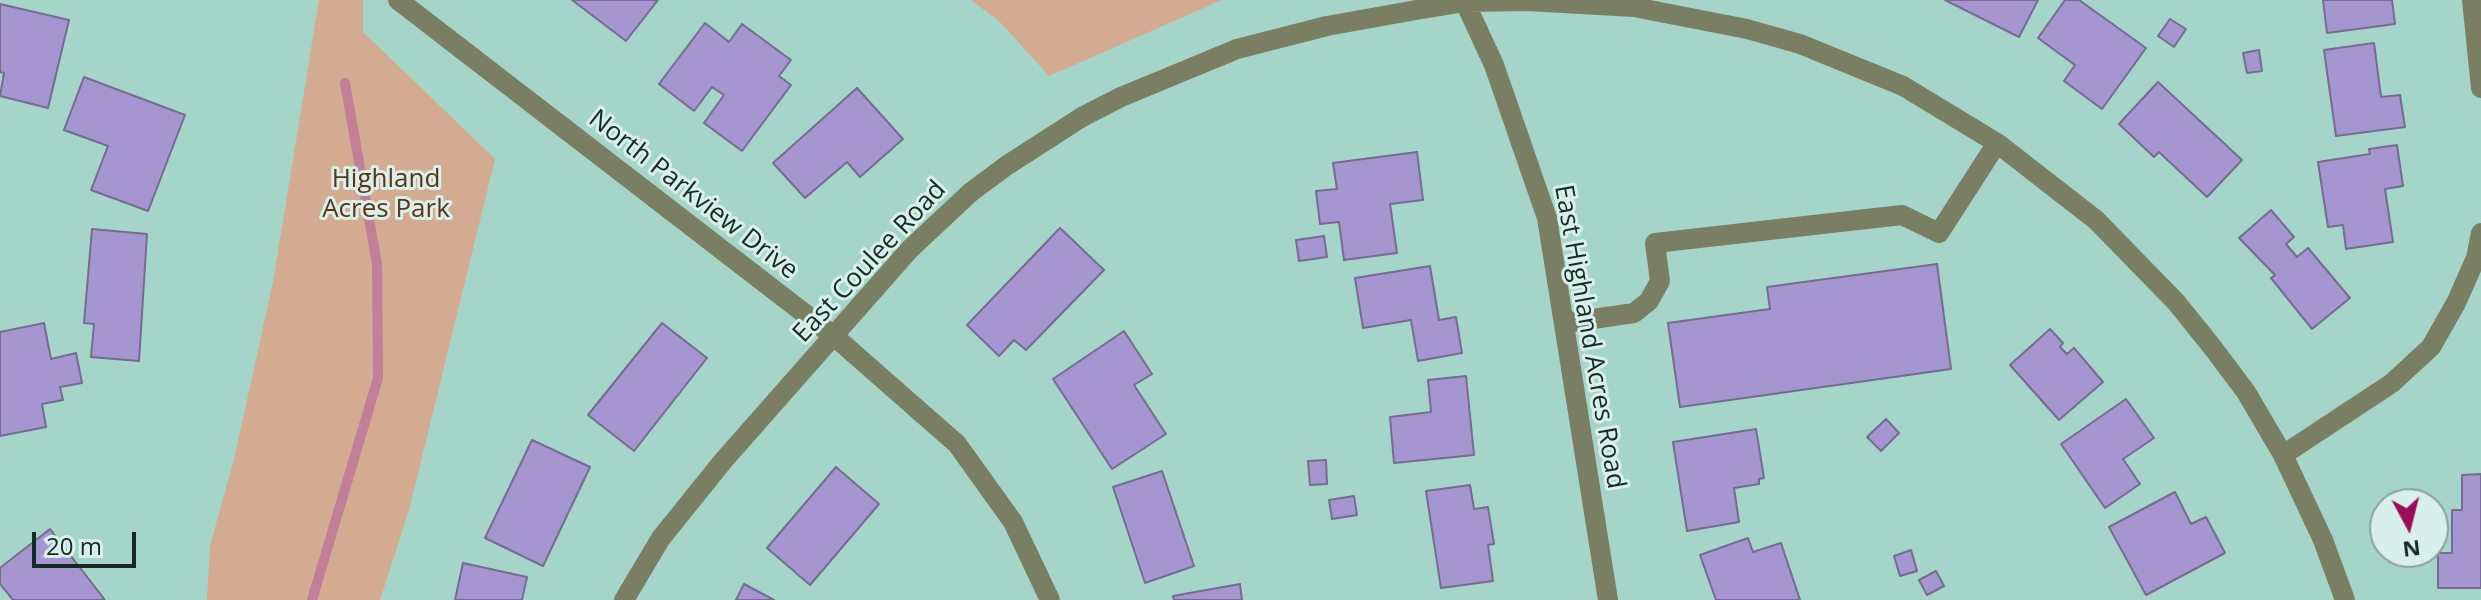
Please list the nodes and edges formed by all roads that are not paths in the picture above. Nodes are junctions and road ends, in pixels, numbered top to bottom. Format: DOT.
graph roads {
  1 [pos="398,0"];
  2 [pos="2472,0"];
  3 [pos="1464,1"];
  4 [pos="2481,88"];
  5 [pos="1997,143"];
  6 [pos="2481,233"];
  7 [pos="1565,323"];
  8 [pos="835,337"];
  9 [pos="2283,455"];
  10 [pos="624,600"];
  11 [pos="1050,600"];
  12 [pos="1608,600"];
  13 [pos="2345,600"];
  1 -- 8 [label="street, North Parkview Drive"];
  2 -- 4 [label="street"];
  3 -- 5 [label="street, East Coulee Road"];
  3 -- 7 [label="street, East Highland Acres Road"];
  3 -- 8 [label="street, East Coulee Road"];
  5 -- 7 [label="street"];
  5 -- 9 [label="street, East Coulee Road"];
  6 -- 9 [label="street"];
  7 -- 12 [label="street, East Highland Acres Road"];
  8 -- 10 [label="street, East Coulee Road"];
  8 -- 11 [label="street, North Parkview Drive"];
  9 -- 13 [label="street, East Coulee Road"];
}
